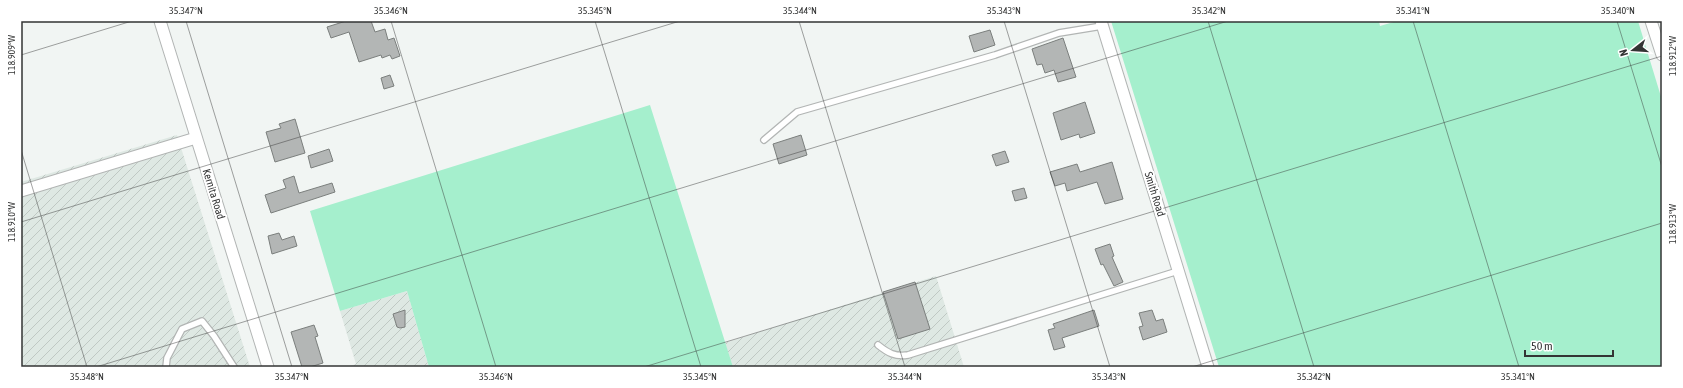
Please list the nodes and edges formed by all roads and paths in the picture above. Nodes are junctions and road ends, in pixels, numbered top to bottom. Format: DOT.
graph roads {
  1 [pos="160,21"];
  2 [pos="1651,21"];
  3 [pos="1102,24"];
  4 [pos="1662,52"];
  5 [pos="196,138"];
  6 [pos="764,140"];
  7 [pos="21,191"];
  8 [pos="1178,270"];
  9 [pos="878,345"];
  10 [pos="166,367"];
  11 [pos="234,367"];
  12 [pos="268,367"];
  13 [pos="1208,367"];
  1 -- 5 [label="street, Kernita Road"];
  2 -- 4 [label="street"];
  3 -- 6 [label="lane"];
  3 -- 8 [label="street, Smith Road"];
  5 -- 7 [label="street"];
  5 -- 12 [label="street, Kernita Road"];
  8 -- 9 [label="lane"];
  8 -- 13 [label="street, Smith Road"];
  10 -- 11 [label="lane"];
}
